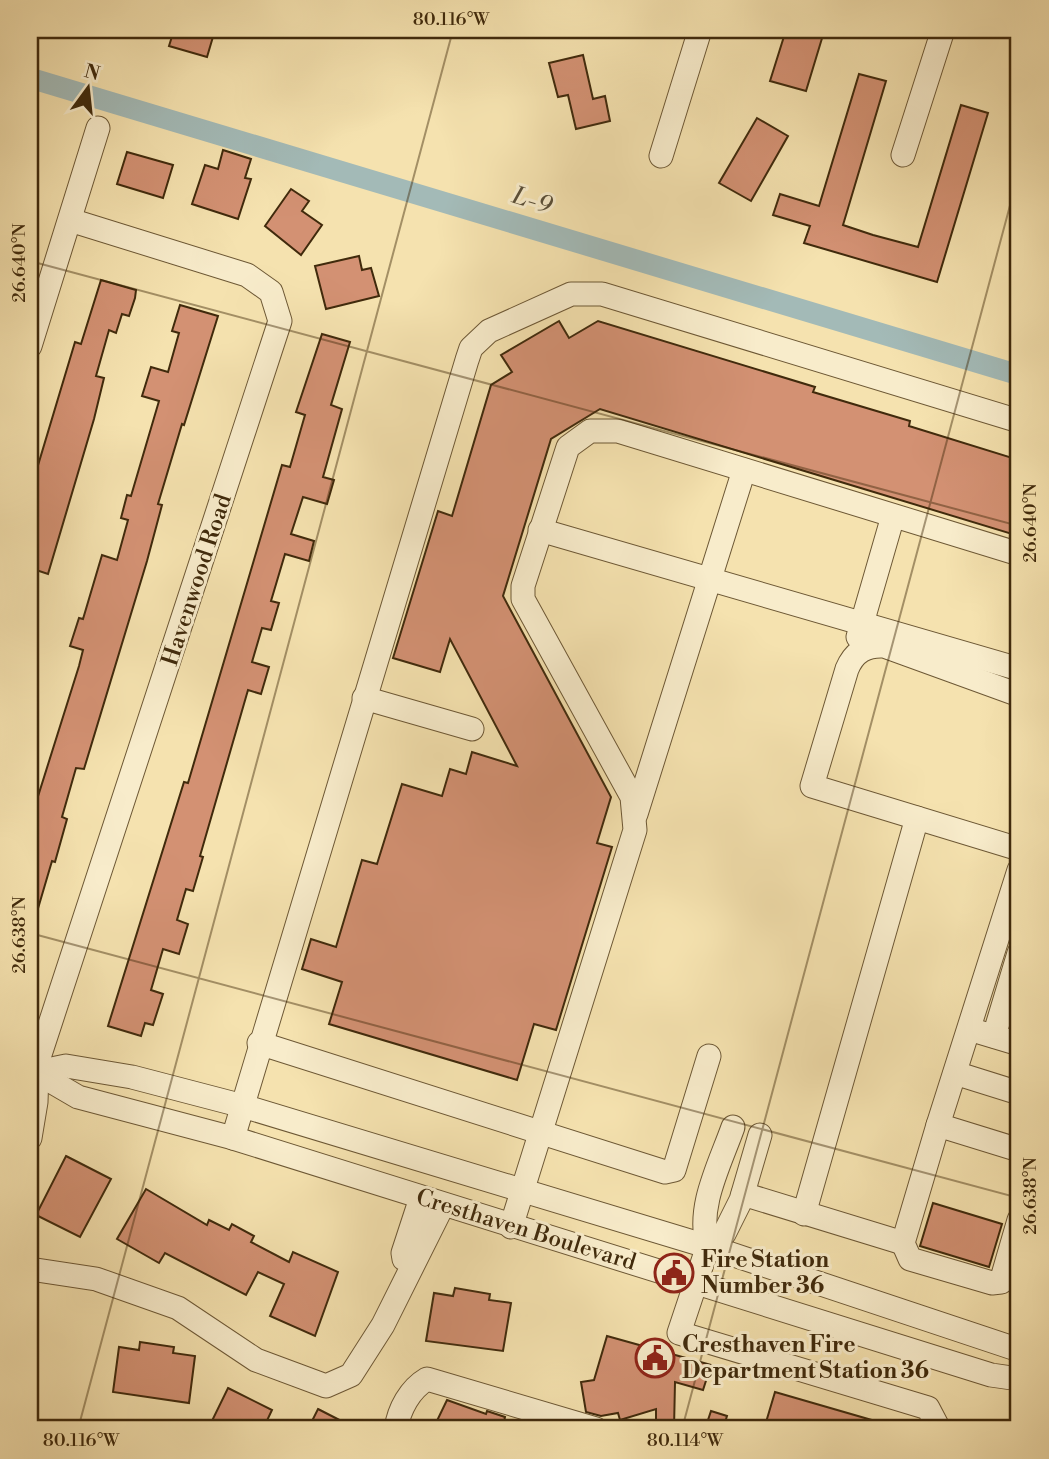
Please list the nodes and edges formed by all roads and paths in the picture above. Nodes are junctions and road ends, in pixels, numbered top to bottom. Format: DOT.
graph roads {
  1 [pos="700,30"];
  2 [pos="943,30"];
  3 [pos="98,128"];
  4 [pos="903,155"];
  5 [pos="661,156"];
  6 [pos="70,220"];
  7 [pos="30,346"];
  8 [pos="1019,421"];
  9 [pos="744,470"];
  10 [pos="893,516"];
  11 [pos="540,530"];
  12 [pos="1019,554"];
  13 [pos="710,579"];
  14 [pos="862,623"];
  15 [pos="851,660"];
  16 [pos="1019,669"];
  17 [pos="1019,695"];
  18 [pos="364,698"];
  19 [pos="472,729"];
  20 [pos="636,814"];
  21 [pos="917,818"];
  22 [pos="1019,849"];
  23 [pos="1018,879"];
  24 [pos="1019,953"];
  25 [pos="1019,975"];
  26 [pos="996,1027"];
  27 [pos="969,1028"];
  28 [pos="259,1043"];
  29 [pos="1019,1044"];
  30 [pos="709,1056"];
  31 [pos="955,1073"];
  32 [pos="32,1075"];
  33 [pos="1019,1093"];
  34 [pos="243,1106"];
  35 [pos="938,1125"];
  36 [pos="733,1127"];
  37 [pos="541,1135"];
  38 [pos="760,1135"];
  39 [pos="30,1138"];
  40 [pos="233,1138"];
  41 [pos="1019,1150"];
  42 [pos="521,1192"];
  43 [pos="743,1195"];
  44 [pos="432,1201"];
  45 [pos="804,1214"];
  46 [pos="1019,1220"];
  47 [pos="511,1227"];
  48 [pos="903,1244"];
  49 [pos="708,1246"];
  50 [pos="30,1269"];
  51 [pos="696,1283"];
  52 [pos="1019,1350"];
  53 [pos="1019,1379"];
  54 [pos="396,1429"];
  55 [pos="596,1429"];
  56 [pos="939,1429"];
  1 -- 5 [label="street"];
  2 -- 4 [label="street"];
  3 -- 6 [label="street"];
  6 -- 7 [label="street"];
  6 -- 32 [label="street, Havenwood Road"];
  8 -- 18 [label="street"];
  9 -- 10 [label="street"];
  9 -- 11 [label="street"];
  9 -- 13 [label="street"];
  10 -- 12 [label="street"];
  10 -- 14 [label="street"];
  11 -- 13 [label="street"];
  11 -- 20 [label="street"];
  13 -- 14 [label="street"];
  13 -- 20 [label="street"];
  14 -- 15 [label="street"];
  14 -- 16 [label="street"];
  15 -- 17 [label="street"];
  15 -- 21 [label="street"];
  18 -- 19 [label="street"];
  18 -- 28 [label="street"];
  20 -- 37 [label="street"];
  21 -- 22 [label="street"];
  21 -- 45 [label="street"];
  23 -- 27 [label="street"];
  24 -- 26 [label="street"];
  25 -- 26 [label="street"];
  26 -- 27 [label="street"];
  26 -- 29 [label="street"];
  27 -- 31 [label="street"];
  28 -- 34 [label="street"];
  28 -- 37 [label="street"];
  30 -- 37 [label="street"];
  31 -- 33 [label="street"];
  31 -- 35 [label="street"];
  32 -- 34 [label="street, Cresthaven Boulevard"];
  32 -- 39 [label="street, Havenwood Road"];
  32 -- 40 [label="street, Cresthaven Boulevard"];
  34 -- 40 [label="street"];
  34 -- 42 [label="street, Cresthaven Boulevard"];
  35 -- 41 [label="street"];
  35 -- 48 [label="street"];
  36 -- 49 [label="street"];
  37 -- 42 [label="street"];
  38 -- 43 [label="street"];
  40 -- 44 [label="street, Cresthaven Boulevard"];
  42 -- 47 [label="street"];
  42 -- 49 [label="street, Cresthaven Boulevard"];
  43 -- 45 [label="street"];
  43 -- 49 [label="street"];
  44 -- 47 [label="street, Cresthaven Boulevard"];
  44 -- 50 [label="street"];
  45 -- 48 [label="street"];
  46 -- 48 [label="street"];
  47 -- 51 [label="street, Cresthaven Boulevard"];
  49 -- 51 [label="street"];
  49 -- 52 [label="street, Cresthaven Boulevard"];
  51 -- 53 [label="street, Cresthaven Boulevard"];
  51 -- 56 [label="street"];
  54 -- 55 [label="street"];
}
